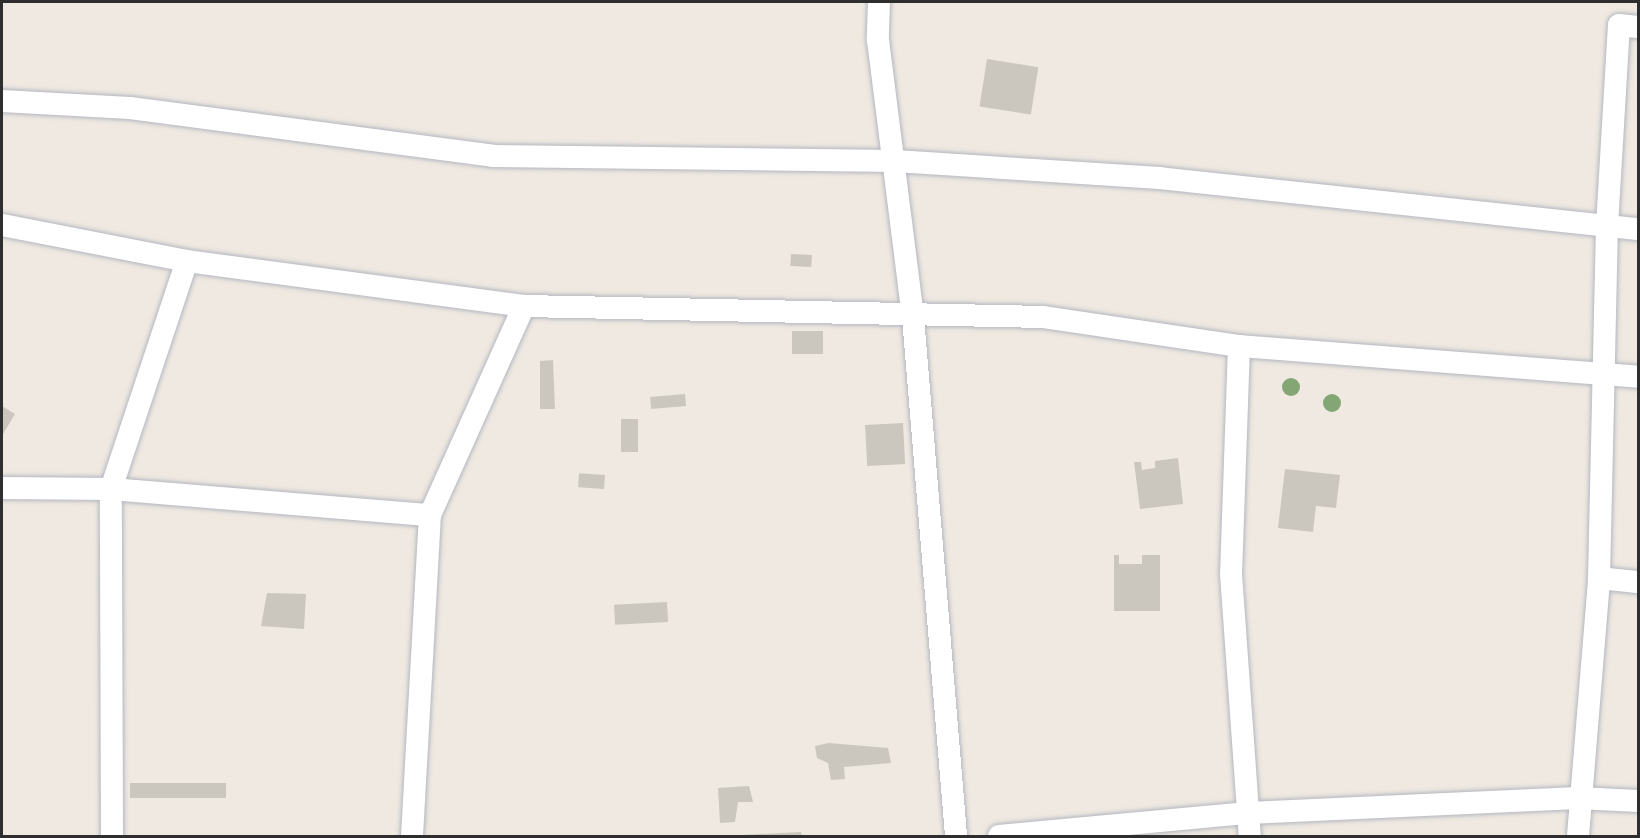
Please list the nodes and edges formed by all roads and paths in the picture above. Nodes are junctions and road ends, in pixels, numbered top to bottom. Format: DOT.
graph roads {
  1 [pos="879,2"];
  2 [pos="1638,27"];
  3 [pos="2,101"];
  4 [pos="895,161"];
  5 [pos="2,225"];
  6 [pos="1607,226"];
  7 [pos="1638,229"];
  8 [pos="187,261"];
  9 [pos="524,306"];
  10 [pos="913,317"];
  11 [pos="1239,346"];
  12 [pos="1603,374"];
  13 [pos="1638,377"];
  14 [pos="2,488"];
  15 [pos="111,489"];
  16 [pos="430,515"];
  17 [pos="1599,578"];
  18 [pos="1638,582"];
  19 [pos="1578,798"];
  20 [pos="1638,801"];
  21 [pos="1248,813"];
  22 [pos="112,837"];
  23 [pos="412,837"];
  24 [pos="956,837"];
  25 [pos="999,837"];
  26 [pos="1250,837"];
  27 [pos="1578,837"];
  1 -- 4 [label="street"];
  2 -- 6 [label="street"];
  3 -- 4 [label="street"];
  4 -- 6 [label="street"];
  4 -- 10 [label="street"];
  5 -- 8 [label="street"];
  6 -- 7 [label="street"];
  6 -- 12 [label="street"];
  8 -- 9 [label="street"];
  8 -- 15 [label="street"];
  9 -- 10 [label="street"];
  9 -- 16 [label="street"];
  10 -- 11 [label="street"];
  10 -- 24 [label="street"];
  11 -- 12 [label="street"];
  11 -- 21 [label="street"];
  12 -- 13 [label="street"];
  12 -- 17 [label="street"];
  14 -- 15 [label="street"];
  15 -- 16 [label="street"];
  15 -- 22 [label="street"];
  16 -- 23 [label="street"];
  17 -- 18 [label="street"];
  17 -- 19 [label="street"];
  19 -- 20 [label="street"];
  19 -- 21 [label="street"];
  19 -- 27 [label="street"];
  21 -- 25 [label="street"];
  21 -- 26 [label="street"];
}
